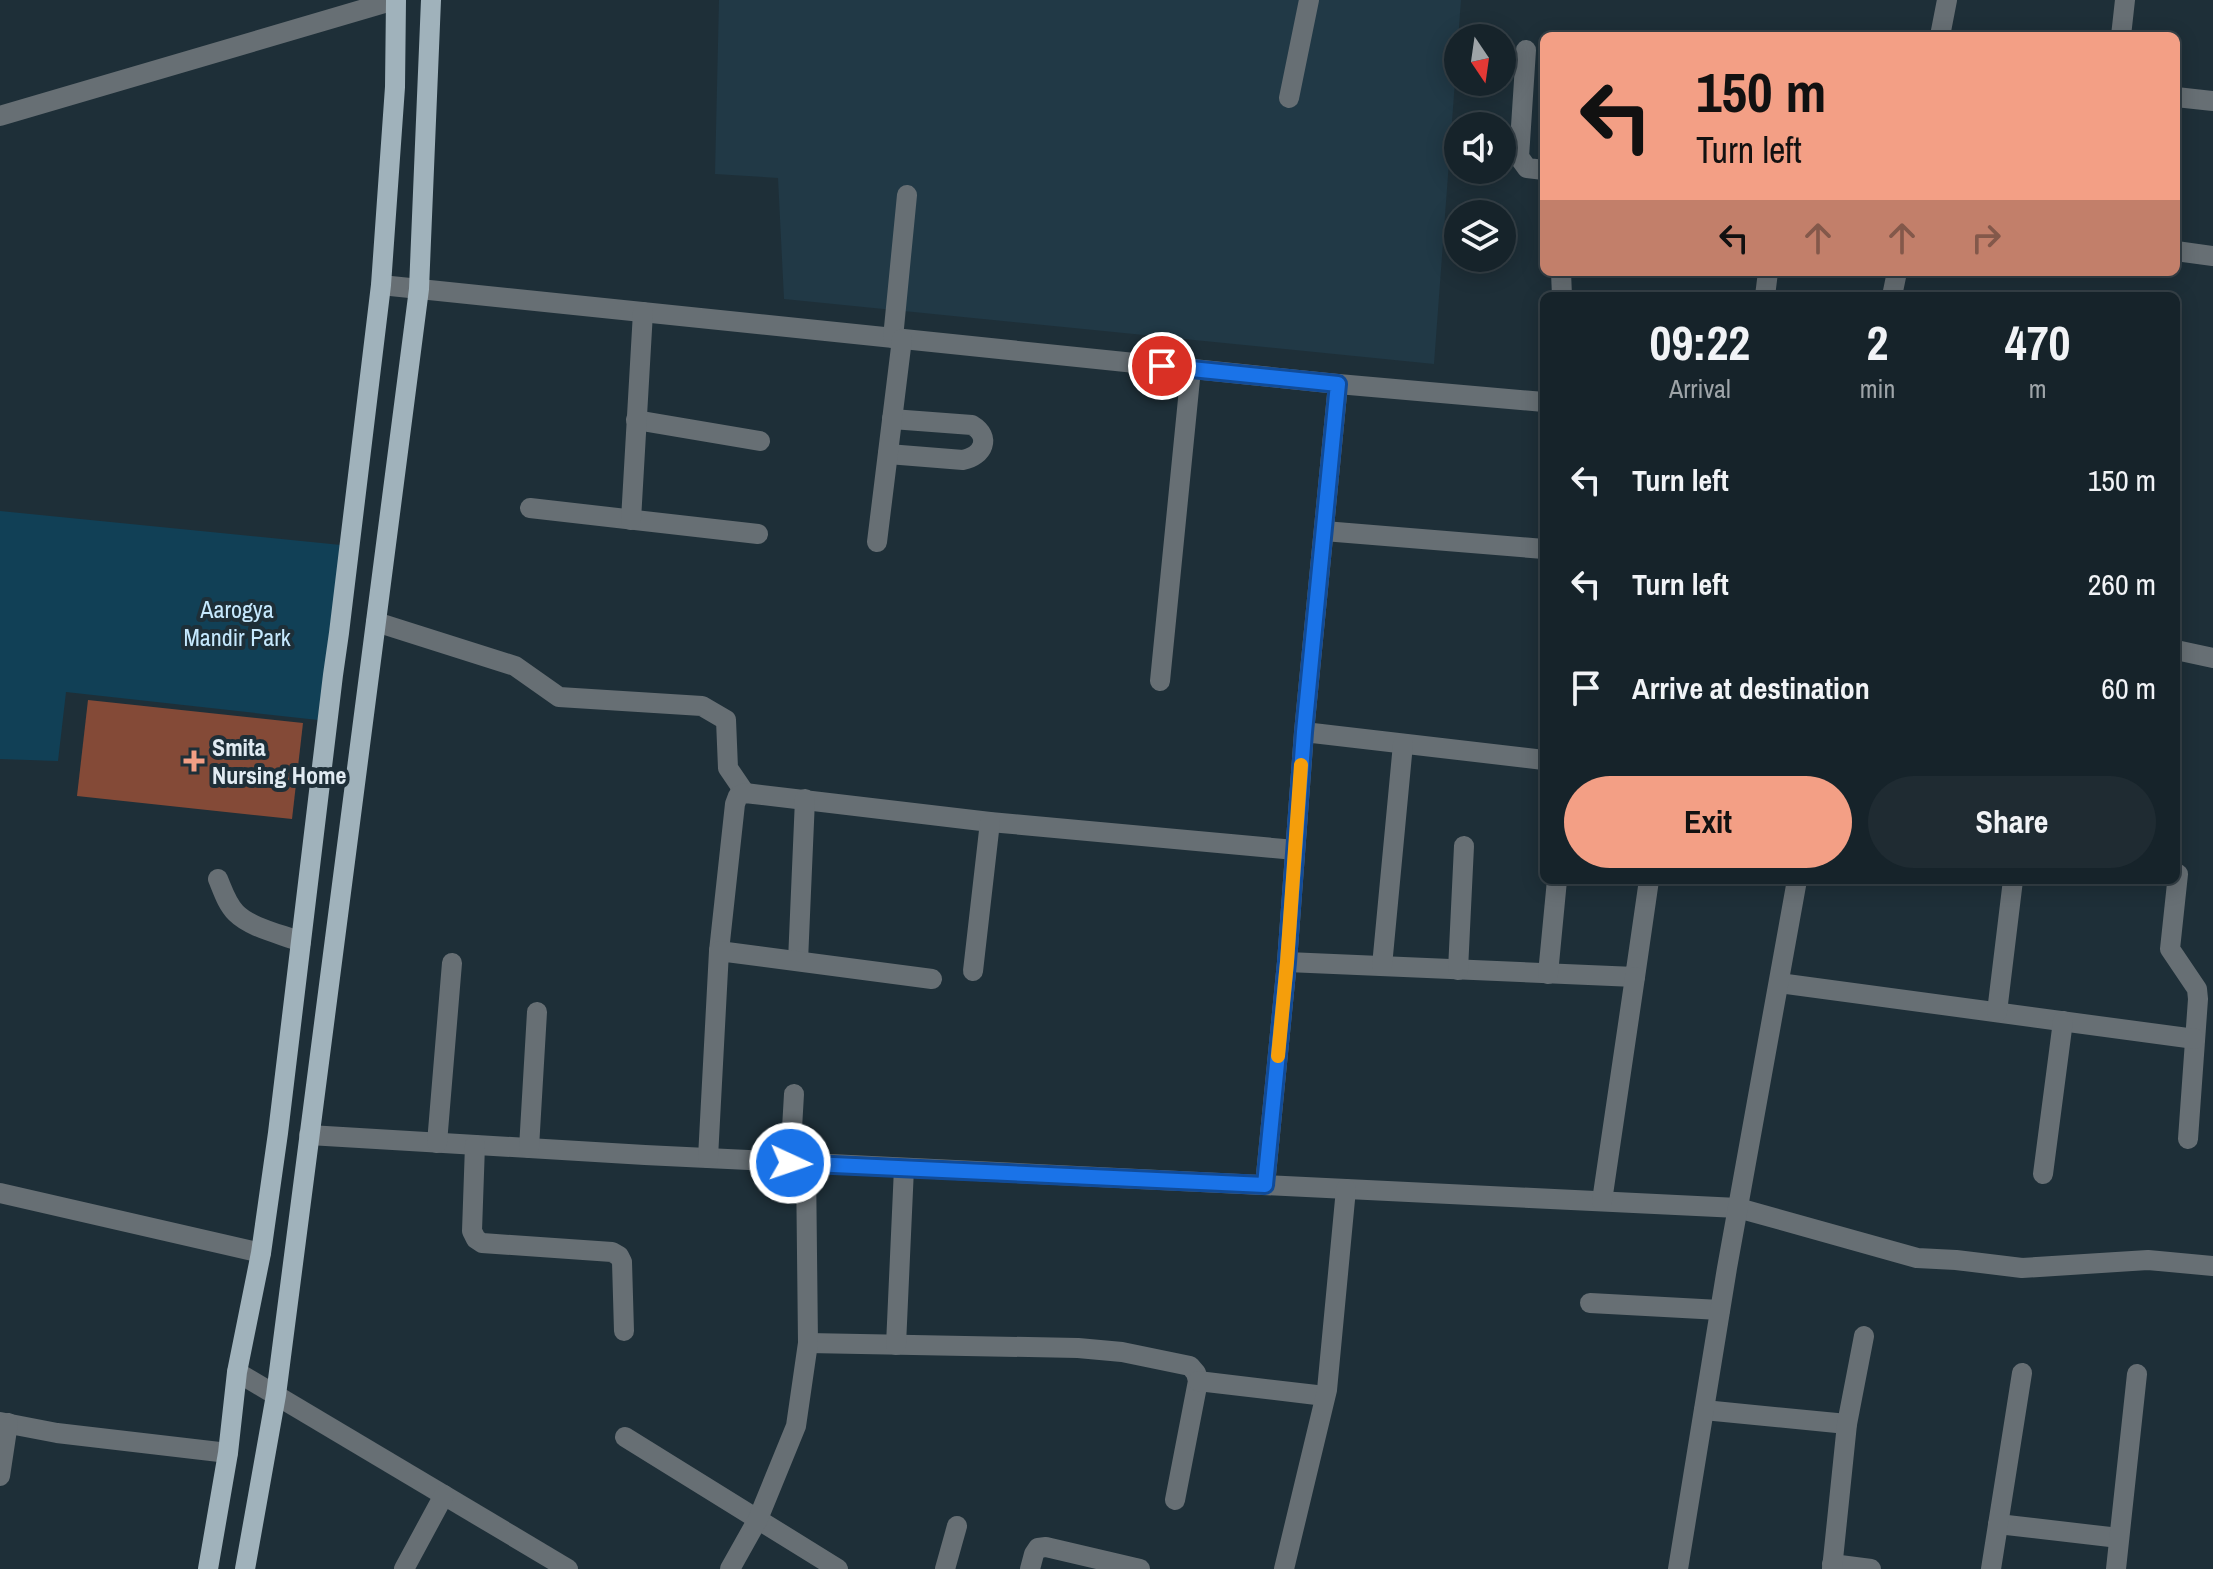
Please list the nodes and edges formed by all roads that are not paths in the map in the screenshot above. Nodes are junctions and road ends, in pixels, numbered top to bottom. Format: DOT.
graph roads {
  1 [pos="396,0"];
  2 [pos="431,0"];
  3 [pos="1309,0"];
  4 [pos="1947,0"];
  5 [pos="2125,0"];
  6 [pos="1941,32"];
  7 [pos="2121,32"];
  8 [pos="1526,50"];
  9 [pos="2180,97"];
  10 [pos="1289,98"];
  11 [pos="2213,101"];
  12 [pos="0,116"];
  13 [pos="1540,170"];
  14 [pos="907,195"];
  15 [pos="2180,252"];
  16 [pos="2213,256"];
  17 [pos="381,285"];
  18 [pos="419,289"];
  19 [pos="643,312"];
  20 [pos="897,338"];
  21 [pos="1191,369"];
  22 [pos="1338,384"];
  23 [pos="1540,402"];
  24 [pos="892,419"];
  25 [pos="636,420"];
  26 [pos="760,441"];
  27 [pos="888,454"];
  28 [pos="530,508"];
  29 [pos="631,520"];
  30 [pos="1324,531"];
  31 [pos="758,534"];
  32 [pos="877,542"];
  33 [pos="1540,549"];
  34 [pos="376,622"];
  35 [pos="2180,651"];
  36 [pos="2213,658"];
  37 [pos="333,675"];
  38 [pos="368,680"];
  39 [pos="1160,681"];
  40 [pos="1304,732"];
  41 [pos="1403,744"];
  42 [pos="1540,760"];
  43 [pos="745,793"];
  44 [pos="805,799"];
  45 [pos="990,822"];
  46 [pos="1464,846"];
  47 [pos="1295,850"];
  48 [pos="218,879"];
  49 [pos="1557,884"];
  50 [pos="1648,884"];
  51 [pos="1796,884"];
  52 [pos="2013,884"];
  53 [pos="2177,884"];
  54 [pos="301,942"];
  55 [pos="719,951"];
  56 [pos="798,961"];
  57 [pos="1287,962"];
  58 [pos="452,963"];
  59 [pos="1382,966"];
  60 [pos="1458,970"];
  61 [pos="973,971"];
  62 [pos="1548,974"];
  63 [pos="1635,977"];
  64 [pos="932,979"];
  65 [pos="1779,983"];
  66 [pos="537,1012"];
  67 [pos="1997,1012"];
  68 [pos="2063,1021"];
  69 [pos="2195,1039"];
  70 [pos="794,1094"];
  71 [pos="309,1135"];
  72 [pos="2188,1139"];
  73 [pos="437,1143"];
  74 [pos="475,1145"];
  75 [pos="529,1148"];
  76 [pos="708,1158"];
  77 [pos="798,1163"];
  78 [pos="904,1168"];
  79 [pos="2043,1174"];
  80 [pos="1265,1185"];
  81 [pos="1346,1189"];
  82 [pos="0,1193"];
  83 [pos="1602,1201"];
  84 [pos="1738,1208"];
  85 [pos="261,1253"];
  86 [pos="2213,1266"];
  87 [pos="1590,1303"];
  88 [pos="1720,1310"];
  89 [pos="624,1331"];
  90 [pos="1864,1336"];
  91 [pos="808,1343"];
  92 [pos="896,1345"];
  93 [pos="237,1372"];
  94 [pos="2022,1373"];
  95 [pos="2137,1374"];
  96 [pos="1198,1381"];
  97 [pos="276,1395"];
  98 [pos="1325,1396"];
  99 [pos="1704,1410"];
  100 [pos="4,1423"];
  101 [pos="1847,1424"];
  102 [pos="625,1437"];
  103 [pos="228,1453"];
  104 [pos="0,1476"];
  105 [pos="444,1495"];
  106 [pos="1175,1500"];
  107 [pos="758,1519"];
  108 [pos="1998,1524"];
  109 [pos="957,1526"];
  110 [pos="2119,1538"];
  111 [pos="1832,1566"];
  112 [pos="208,1569"];
  113 [pos="245,1569"];
  114 [pos="404,1569"];
  115 [pos="568,1569"];
  116 [pos="730,1569"];
  117 [pos="838,1569"];
  118 [pos="945,1569"];
  119 [pos="1030,1569"];
  120 [pos="1140,1569"];
  121 [pos="1284,1569"];
  122 [pos="1678,1569"];
  123 [pos="1871,1569"];
  124 [pos="1991,1569"];
  125 [pos="2116,1569"];
  1 -- 12 [label="street"];
  1 -- 17 [label="main road"];
  2 -- 18 [label="main road"];
  3 -- 10 [label="street"];
  4 -- 6 [label="street"];
  5 -- 7 [label="street"];
  8 -- 13 [label="street"];
  9 -- 11 [label="street"];
  14 -- 20 [label="street"];
  15 -- 16 [label="street"];
  17 -- 18 [label="street"];
  17 -- 37 [label="main road"];
  18 -- 19 [label="street"];
  18 -- 34 [label="main road"];
  19 -- 20 [label="street"];
  19 -- 25 [label="street"];
  20 -- 21 [label="street"];
  20 -- 24 [label="street"];
  21 -- 22 [label="street"];
  21 -- 39 [label="street"];
  22 -- 23 [label="street"];
  22 -- 30 [label="street"];
  24 -- 27 [label="street"];
  24 -- 27 [label="street"];
  25 -- 26 [label="street"];
  25 -- 29 [label="street"];
  27 -- 32 [label="street"];
  28 -- 29 [label="street"];
  29 -- 31 [label="street"];
  30 -- 33 [label="street"];
  30 -- 40 [label="street"];
  34 -- 38 [label="main road"];
  34 -- 43 [label="street"];
  35 -- 36 [label="street"];
  37 -- 38 [label="main road"];
  37 -- 54 [label="main road"];
  38 -- 71 [label="main road"];
  40 -- 41 [label="street"];
  40 -- 47 [label="street"];
  41 -- 42 [label="street"];
  41 -- 59 [label="street"];
  43 -- 44 [label="street"];
  43 -- 55 [label="street"];
  44 -- 45 [label="street"];
  44 -- 56 [label="street"];
  45 -- 47 [label="street"];
  45 -- 61 [label="street"];
  46 -- 60 [label="street"];
  47 -- 57 [label="street"];
  48 -- 54 [label="street"];
  49 -- 62 [label="street"];
  50 -- 63 [label="street"];
  51 -- 65 [label="street"];
  52 -- 67 [label="street"];
  53 -- 69 [label="street"];
  54 -- 85 [label="main road"];
  55 -- 56 [label="street"];
  55 -- 76 [label="street"];
  56 -- 64 [label="street"];
  57 -- 59 [label="street"];
  57 -- 80 [label="street"];
  58 -- 73 [label="street"];
  59 -- 60 [label="street"];
  60 -- 62 [label="street"];
  62 -- 63 [label="street"];
  63 -- 83 [label="street"];
  65 -- 67 [label="street"];
  65 -- 84 [label="street"];
  66 -- 75 [label="street"];
  67 -- 68 [label="street"];
  68 -- 69 [label="street"];
  68 -- 79 [label="street"];
  69 -- 72 [label="street"];
  70 -- 77 [label="street"];
  71 -- 73 [label="street"];
  71 -- 97 [label="main road"];
  73 -- 74 [label="street"];
  74 -- 75 [label="street"];
  74 -- 89 [label="street"];
  75 -- 76 [label="street"];
  76 -- 77 [label="street"];
  77 -- 78 [label="street"];
  77 -- 91 [label="street"];
  78 -- 80 [label="street"];
  78 -- 92 [label="street"];
  80 -- 81 [label="street"];
  81 -- 83 [label="street"];
  81 -- 98 [label="street"];
  82 -- 85 [label="street"];
  83 -- 84 [label="street"];
  84 -- 86 [label="street"];
  84 -- 88 [label="street"];
  85 -- 93 [label="main road"];
  87 -- 88 [label="street"];
  88 -- 99 [label="street"];
  90 -- 101 [label="street"];
  91 -- 92 [label="street"];
  91 -- 107 [label="street"];
  92 -- 96 [label="street"];
  93 -- 97 [label="street"];
  93 -- 103 [label="main road"];
  94 -- 108 [label="street"];
  95 -- 110 [label="street"];
  96 -- 98 [label="street"];
  96 -- 106 [label="street"];
  97 -- 105 [label="street"];
  97 -- 113 [label="main road"];
  98 -- 121 [label="street"];
  99 -- 101 [label="street"];
  99 -- 122 [label="street"];
  100 -- 103 [label="street"];
  100 -- 104 [label="street"];
  101 -- 111 [label="street"];
  102 -- 107 [label="street"];
  103 -- 112 [label="main road"];
  105 -- 114 [label="street"];
  105 -- 115 [label="street"];
  107 -- 116 [label="street"];
  107 -- 117 [label="street"];
  108 -- 110 [label="street"];
  108 -- 124 [label="street"];
  109 -- 118 [label="street"];
  110 -- 125 [label="street"];
  111 -- 123 [label="street"];
  119 -- 120 [label="street"];
}
